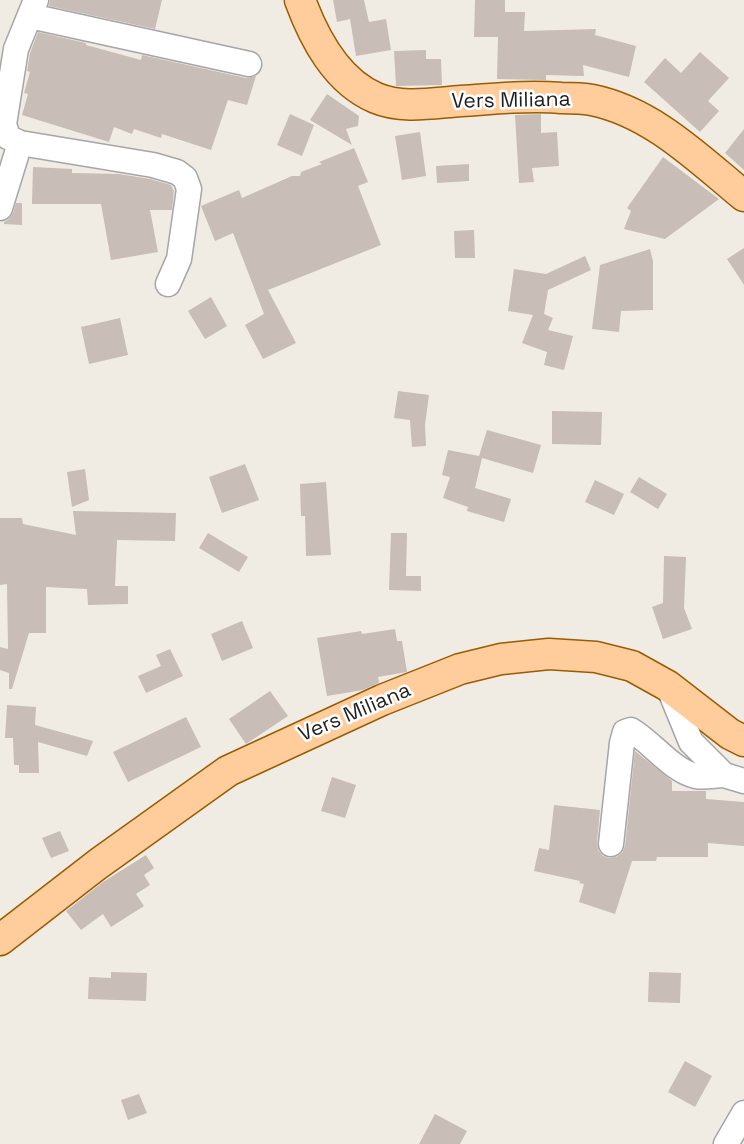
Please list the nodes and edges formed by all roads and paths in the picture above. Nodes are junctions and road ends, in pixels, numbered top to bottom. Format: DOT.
graph roads {
  1 [pos="300,0"];
  2 [pos="33,8"];
  3 [pos="249,64"];
  4 [pos="20,143"];
  5 [pos="744,196"];
  6 [pos="0,208"];
  7 [pos="168,284"];
  8 [pos="668,686"];
  9 [pos="744,741"];
  10 [pos="734,778"];
  11 [pos="610,844"];
  12 [pos="0,940"];
  13 [pos="744,1113"];
  14 [pos="726,1144"];
  1 -- 5 [label="main road, Vers Miliana"];
  2 -- 3 [label="street"];
  2 -- 4 [label="street"];
  4 -- 6 [label="street"];
  4 -- 7 [label="street"];
  8 -- 9 [label="main road, Vers Miliana"];
  8 -- 10 [label="street"];
  8 -- 12 [label="main road, Vers Miliana"];
  10 -- 11 [label="street"];
  13 -- 14 [label="street"];
}
